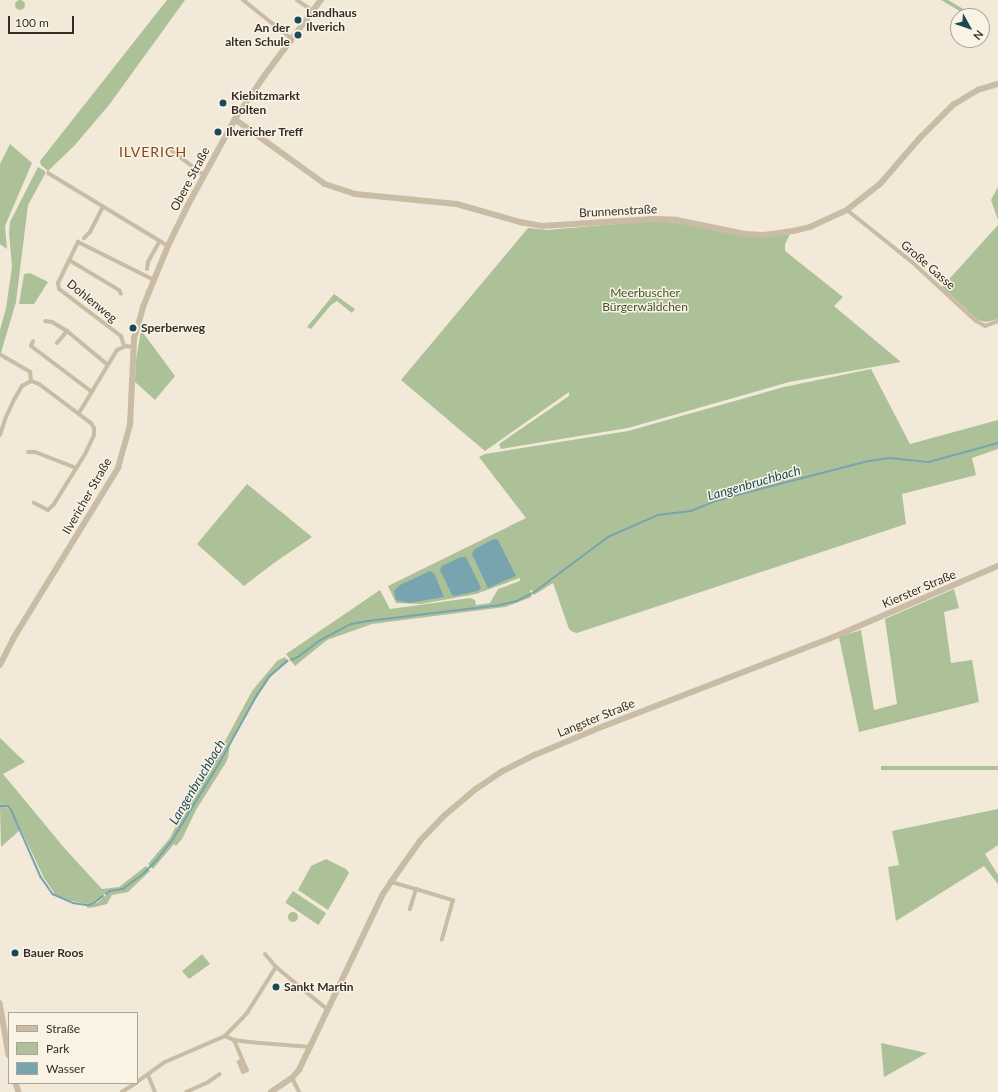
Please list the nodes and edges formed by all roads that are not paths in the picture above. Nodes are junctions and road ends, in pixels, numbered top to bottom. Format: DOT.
graph roads {
  1 [pos="243,0"];
  2 [pos="297,0"];
  3 [pos="321,0"];
  4 [pos="313,11"];
  5 [pos="292,39"];
  6 [pos="998,84"];
  7 [pos="235,119"];
  8 [pos="172,151"];
  9 [pos="48,173"];
  10 [pos="204,175"];
  11 [pos="103,207"];
  12 [pos="847,210"];
  13 [pos="84,238"];
  14 [pos="159,242"];
  15 [pos="168,246"];
  16 [pos="69,260"];
  17 [pos="147,269"];
  18 [pos="154,280"];
  19 [pos="121,294"];
  20 [pos="138,320"];
  21 [pos="45,321"];
  22 [pos="998,321"];
  23 [pos="67,331"];
  24 [pos="33,341"];
  25 [pos="57,343"];
  26 [pos="124,346"];
  27 [pos="133,347"];
  28 [pos="1,355"];
  29 [pos="108,365"];
  30 [pos="31,381"];
  31 [pos="92,392"];
  32 [pos="79,413"];
  33 [pos="0,435"];
  34 [pos="28,452"];
  35 [pos="76,468"];
  36 [pos="34,503"];
  37 [pos="998,566"];
  38 [pos="847,631"];
  39 [pos="0,665"];
  40 [pos="391,882"];
  41 [pos="416,889"];
  42 [pos="410,909"];
  43 [pos="442,939"];
  44 [pos="265,954"];
  45 [pos="276,967"];
  46 [pos="0,1003"];
  47 [pos="0,1010"];
  48 [pos="328,1010"];
  49 [pos="225,1036"];
  50 [pos="234,1040"];
  51 [pos="311,1047"];
  52 [pos="8,1050"];
  53 [pos="243,1060"];
  54 [pos="220,1074"];
  55 [pos="148,1075"];
  56 [pos="292,1078"];
  57 [pos="138,1082"];
  58 [pos="135,1084"];
  59 [pos="122,1092"];
  60 [pos="155,1092"];
  61 [pos="186,1092"];
  62 [pos="271,1092"];
  63 [pos="298,1092"];
  1 -- 5 [label="street"];
  2 -- 4 [label="street"];
  3 -- 4 [label="street, Obere Straße"];
  4 -- 5 [label="street, Obere Straße"];
  5 -- 7 [label="street, Obere Straße"];
  6 -- 12 [label="street, Brunnenstraße"];
  7 -- 10 [label="street, Obere Straße"];
  7 -- 12 [label="street, Brunnenstraße"];
  8 -- 10 [label="street"];
  9 -- 11 [label="street"];
  10 -- 15 [label="street, Obere Straße"];
  11 -- 13 [label="street"];
  11 -- 14 [label="street"];
  12 -- 22 [label="street, Große Gasse"];
  14 -- 15 [label="street"];
  14 -- 17 [label="street"];
  15 -- 18 [label="street, Obere Straße"];
  16 -- 18 [label="street"];
  16 -- 19 [label="street, Dohlenweg"];
  16 -- 26 [label="street, Dohlenweg"];
  18 -- 20 [label="street, Obere Straße"];
  20 -- 27 [label="street, Ilvericher Straße"];
  21 -- 23 [label="street"];
  23 -- 25 [label="street"];
  23 -- 29 [label="street"];
  24 -- 31 [label="street"];
  26 -- 27 [label="street"];
  26 -- 29 [label="street"];
  27 -- 39 [label="street, Ilvericher Straße"];
  28 -- 30 [label="street"];
  29 -- 31 [label="street"];
  30 -- 32 [label="street"];
  30 -- 33 [label="street"];
  31 -- 32 [label="street"];
  32 -- 35 [label="street"];
  34 -- 35 [label="street"];
  35 -- 36 [label="street"];
  37 -- 38 [label="street, Kierster Straße"];
  38 -- 40 [label="street, Langster Straße"];
  40 -- 41 [label="street"];
  40 -- 48 [label="street, Langster Straße"];
  41 -- 42 [label="street"];
  41 -- 43 [label="street"];
  44 -- 45 [label="street"];
  45 -- 48 [label="street"];
  45 -- 49 [label="street"];
  46 -- 47 [label="street"];
  47 -- 52 [label="street"];
  48 -- 51 [label="street, Langster Straße"];
  49 -- 50 [label="street"];
  49 -- 55 [label="street"];
  50 -- 51 [label="street"];
  50 -- 53 [label="street"];
  51 -- 56 [label="street, Langster Straße"];
  54 -- 61 [label="street"];
  55 -- 57 [label="street"];
  55 -- 60 [label="street"];
  56 -- 62 [label="street, Langster Straße"];
  56 -- 63 [label="street"];
  58 -- 59 [label="street"];
}
